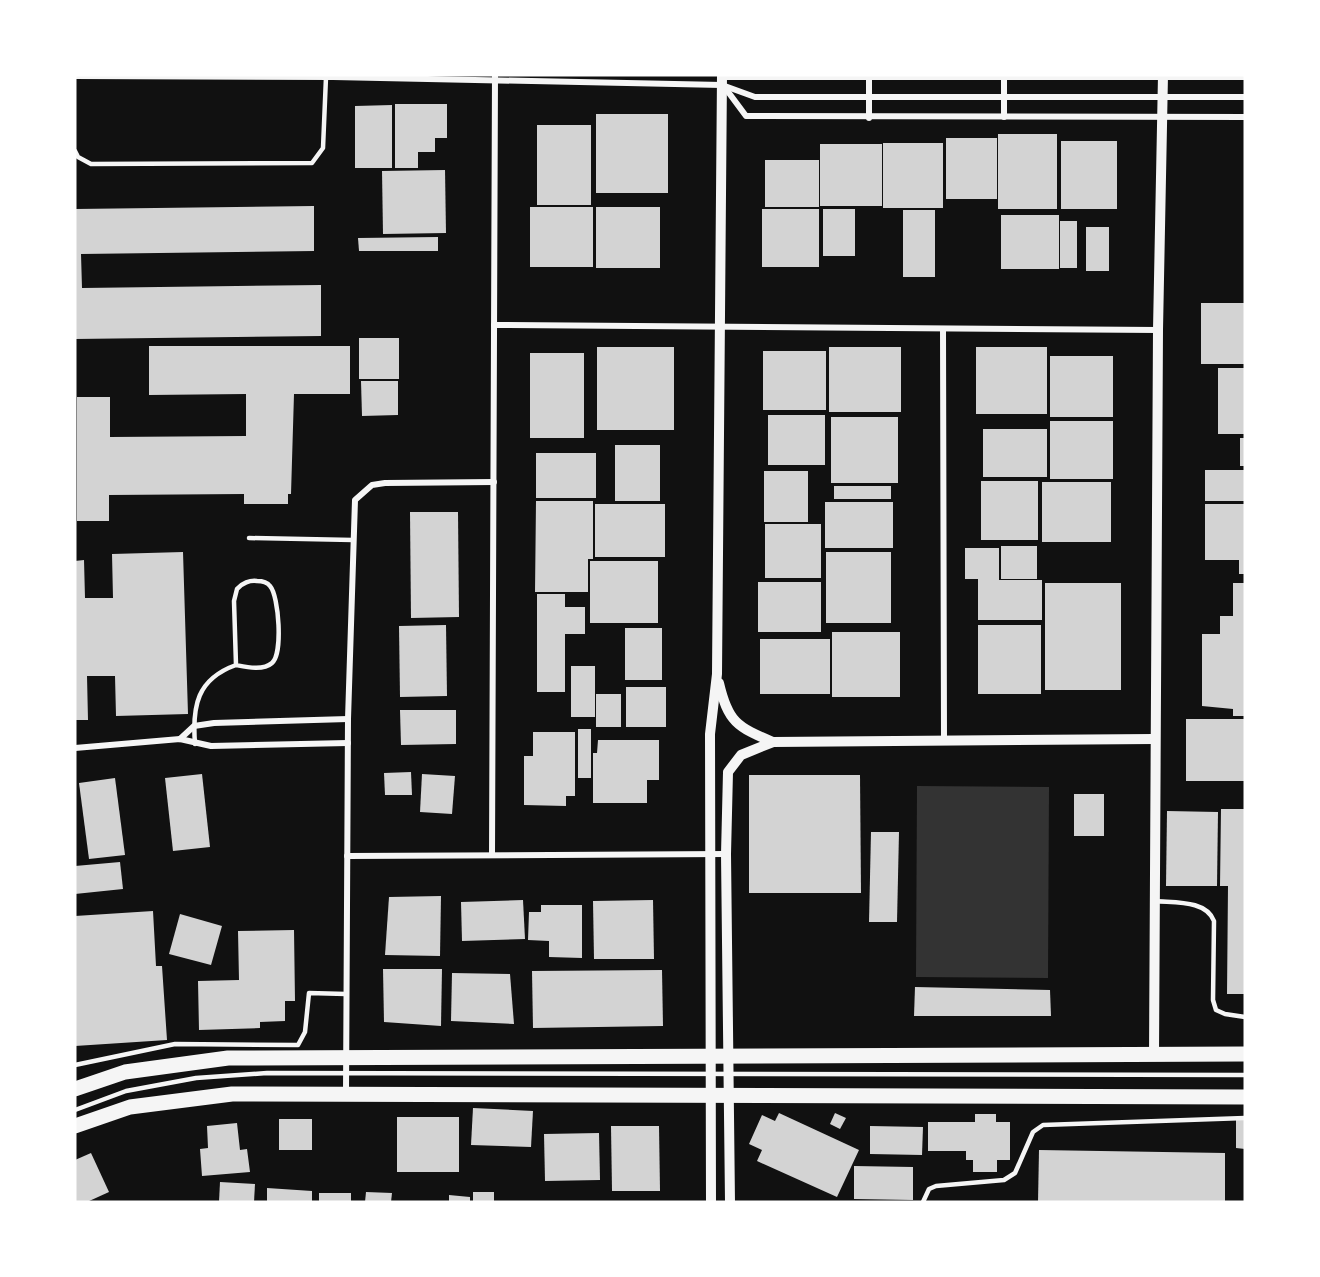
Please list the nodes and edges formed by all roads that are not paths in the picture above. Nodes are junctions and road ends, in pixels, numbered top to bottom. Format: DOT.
graph roads {
  1 [pos="75,76"];
  2 [pos="333,76"];
  3 [pos="869,76"];
  4 [pos="964,76"];
  5 [pos="1004,76"];
  6 [pos="1163,76"];
  7 [pos="326,77"];
  8 [pos="1245,77"];
  9 [pos="495,78"];
  10 [pos="722,79"];
  11 [pos="869,97"];
  12 [pos="1004,97"];
  13 [pos="1162,97"];
  14 [pos="1245,97"];
  15 [pos="1004,117"];
  16 [pos="1162,117"];
  17 [pos="1245,117"];
  18 [pos="869,118"];
  19 [pos="75,151"];
  20 [pos="494,326"];
  21 [pos="720,327"];
  22 [pos="943,329"];
  23 [pos="1158,330"];
  24 [pos="494,482"];
  25 [pos="249,538"];
  26 [pos="353,540"];
  27 [pos="236,665"];
  28 [pos="717,674"];
  29 [pos="348,719"];
  30 [pos="194,726"];
  31 [pos="944,739"];
  32 [pos="1154,739"];
  33 [pos="180,740"];
  34 [pos="773,742"];
  35 [pos="348,743"];
  36 [pos="195,745"];
  37 [pos="75,748"];
  38 [pos="709,854"];
  39 [pos="726,854"];
  40 [pos="492,855"];
  41 [pos="347,856"];
  42 [pos="1155,901"];
  43 [pos="346,994"];
  44 [pos="1245,1017"];
  45 [pos="1245,1054"];
  46 [pos="346,1056"];
  47 [pos="727,1056"];
  48 [pos="1154,1056"];
  49 [pos="709,1057"];
  50 [pos="75,1065"];
  51 [pos="1243,1074"];
  52 [pos="75,1089"];
  53 [pos="346,1093"];
  54 [pos="710,1097"];
  55 [pos="729,1097"];
  56 [pos="1245,1097"];
  57 [pos="75,1110"];
  58 [pos="1245,1118"];
  59 [pos="75,1126"];
  60 [pos="711,1202"];
  61 [pos="730,1202"];
  62 [pos="923,1202"];
  1 -- 7 [label="street"];
  2 -- 7 [label="street"];
  2 -- 9 [label="street"];
  3 -- 4 [label="street"];
  3 -- 10 [label="street"];
  3 -- 11 [label="street"];
  4 -- 5 [label="street"];
  5 -- 6 [label="street"];
  5 -- 12 [label="street"];
  6 -- 8 [label="street"];
  6 -- 13 [label="street"];
  7 -- 19 [label="lane"];
  9 -- 10 [label="street"];
  9 -- 20 [label="street"];
  10 -- 11 [label="street"];
  10 -- 18 [label="street"];
  10 -- 21 [label="street"];
  11 -- 12 [label="street"];
  11 -- 18 [label="street"];
  12 -- 13 [label="street"];
  12 -- 15 [label="street"];
  13 -- 14 [label="street"];
  13 -- 16 [label="street"];
  15 -- 16 [label="street"];
  15 -- 18 [label="street"];
  16 -- 17 [label="street"];
  16 -- 23 [label="street"];
  20 -- 21 [label="street"];
  20 -- 24 [label="street"];
  21 -- 22 [label="street"];
  21 -- 28 [label="street"];
  22 -- 23 [label="street"];
  22 -- 31 [label="street"];
  23 -- 32 [label="street"];
  24 -- 26 [label="street"];
  24 -- 40 [label="street"];
  25 -- 26 [label="lane"];
  26 -- 29 [label="street"];
  27 -- 27 [label="lane"];
  27 -- 30 [label="lane"];
  28 -- 34 [label="street"];
  28 -- 38 [label="street"];
  29 -- 30 [label="street"];
  29 -- 35 [label="street"];
  30 -- 33 [label="street"];
  30 -- 36 [label="lane"];
  31 -- 32 [label="street"];
  31 -- 34 [label="street"];
  32 -- 42 [label="street"];
  33 -- 36 [label="street"];
  33 -- 37 [label="street"];
  34 -- 39 [label="street"];
  35 -- 36 [label="street"];
  35 -- 41 [label="street"];
  38 -- 39 [label="street"];
  38 -- 40 [label="street"];
  38 -- 49 [label="street"];
  39 -- 47 [label="street"];
  40 -- 41 [label="street"];
  41 -- 43 [label="street"];
  42 -- 44 [label="lane"];
  42 -- 48 [label="street"];
  43 -- 46 [label="street"];
  43 -- 50 [label="lane"];
  45 -- 48 [label="main road"];
  46 -- 49 [label="main road"];
  46 -- 52 [label="main road"];
  46 -- 53 [label="street"];
  47 -- 48 [label="main road"];
  47 -- 49 [label="main road"];
  47 -- 55 [label="street"];
  49 -- 54 [label="street"];
  51 -- 57 [label="lane"];
  53 -- 54 [label="main road"];
  53 -- 59 [label="main road"];
  54 -- 55 [label="main road"];
  54 -- 60 [label="street"];
  55 -- 56 [label="main road"];
  55 -- 61 [label="street"];
  58 -- 62 [label="lane"];
}
